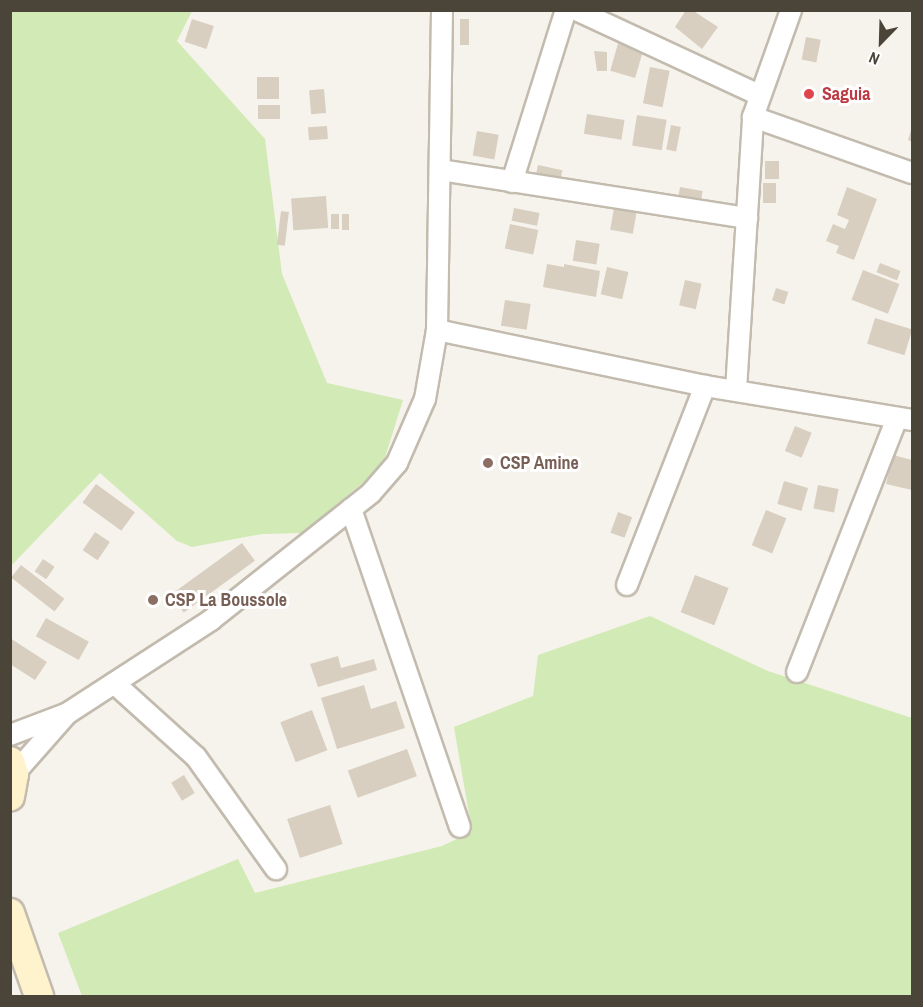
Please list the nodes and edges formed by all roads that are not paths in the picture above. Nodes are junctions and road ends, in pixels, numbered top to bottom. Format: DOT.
graph roads {
  1 [pos="442,10"];
  2 [pos="566,10"];
  3 [pos="576,10"];
  4 [pos="791,10"];
  5 [pos="759,95"];
  6 [pos="753,117"];
  7 [pos="440,170"];
  8 [pos="912,172"];
  9 [pos="512,182"];
  10 [pos="747,218"];
  11 [pos="437,330"];
  12 [pos="705,386"];
  13 [pos="736,390"];
  14 [pos="905,419"];
  15 [pos="351,509"];
  16 [pos="627,585"];
  17 [pos="797,672"];
  18 [pos="114,683"];
  19 [pos="68,713"];
  20 [pos="10,735"];
  21 [pos="12,777"];
  22 [pos="460,827"];
  23 [pos="276,869"];
  24 [pos="10,913"];
  25 [pos="39,996"];
  1 -- 7 [label="street"];
  2 -- 9 [label="street"];
  3 -- 5 [label="street"];
  4 -- 5 [label="street"];
  5 -- 6 [label="street"];
  6 -- 8 [label="street"];
  6 -- 10 [label="street"];
  7 -- 9 [label="street"];
  7 -- 11 [label="street"];
  9 -- 10 [label="street"];
  10 -- 13 [label="street"];
  11 -- 12 [label="street"];
  11 -- 15 [label="street"];
  12 -- 13 [label="street"];
  12 -- 16 [label="street"];
  13 -- 14 [label="street"];
  14 -- 17 [label="street"];
  15 -- 18 [label="street"];
  15 -- 22 [label="street"];
  18 -- 19 [label="street"];
  18 -- 23 [label="street"];
  19 -- 20 [label="street"];
  19 -- 21 [label="street"];
  24 -- 25 [label="main road"];
}
